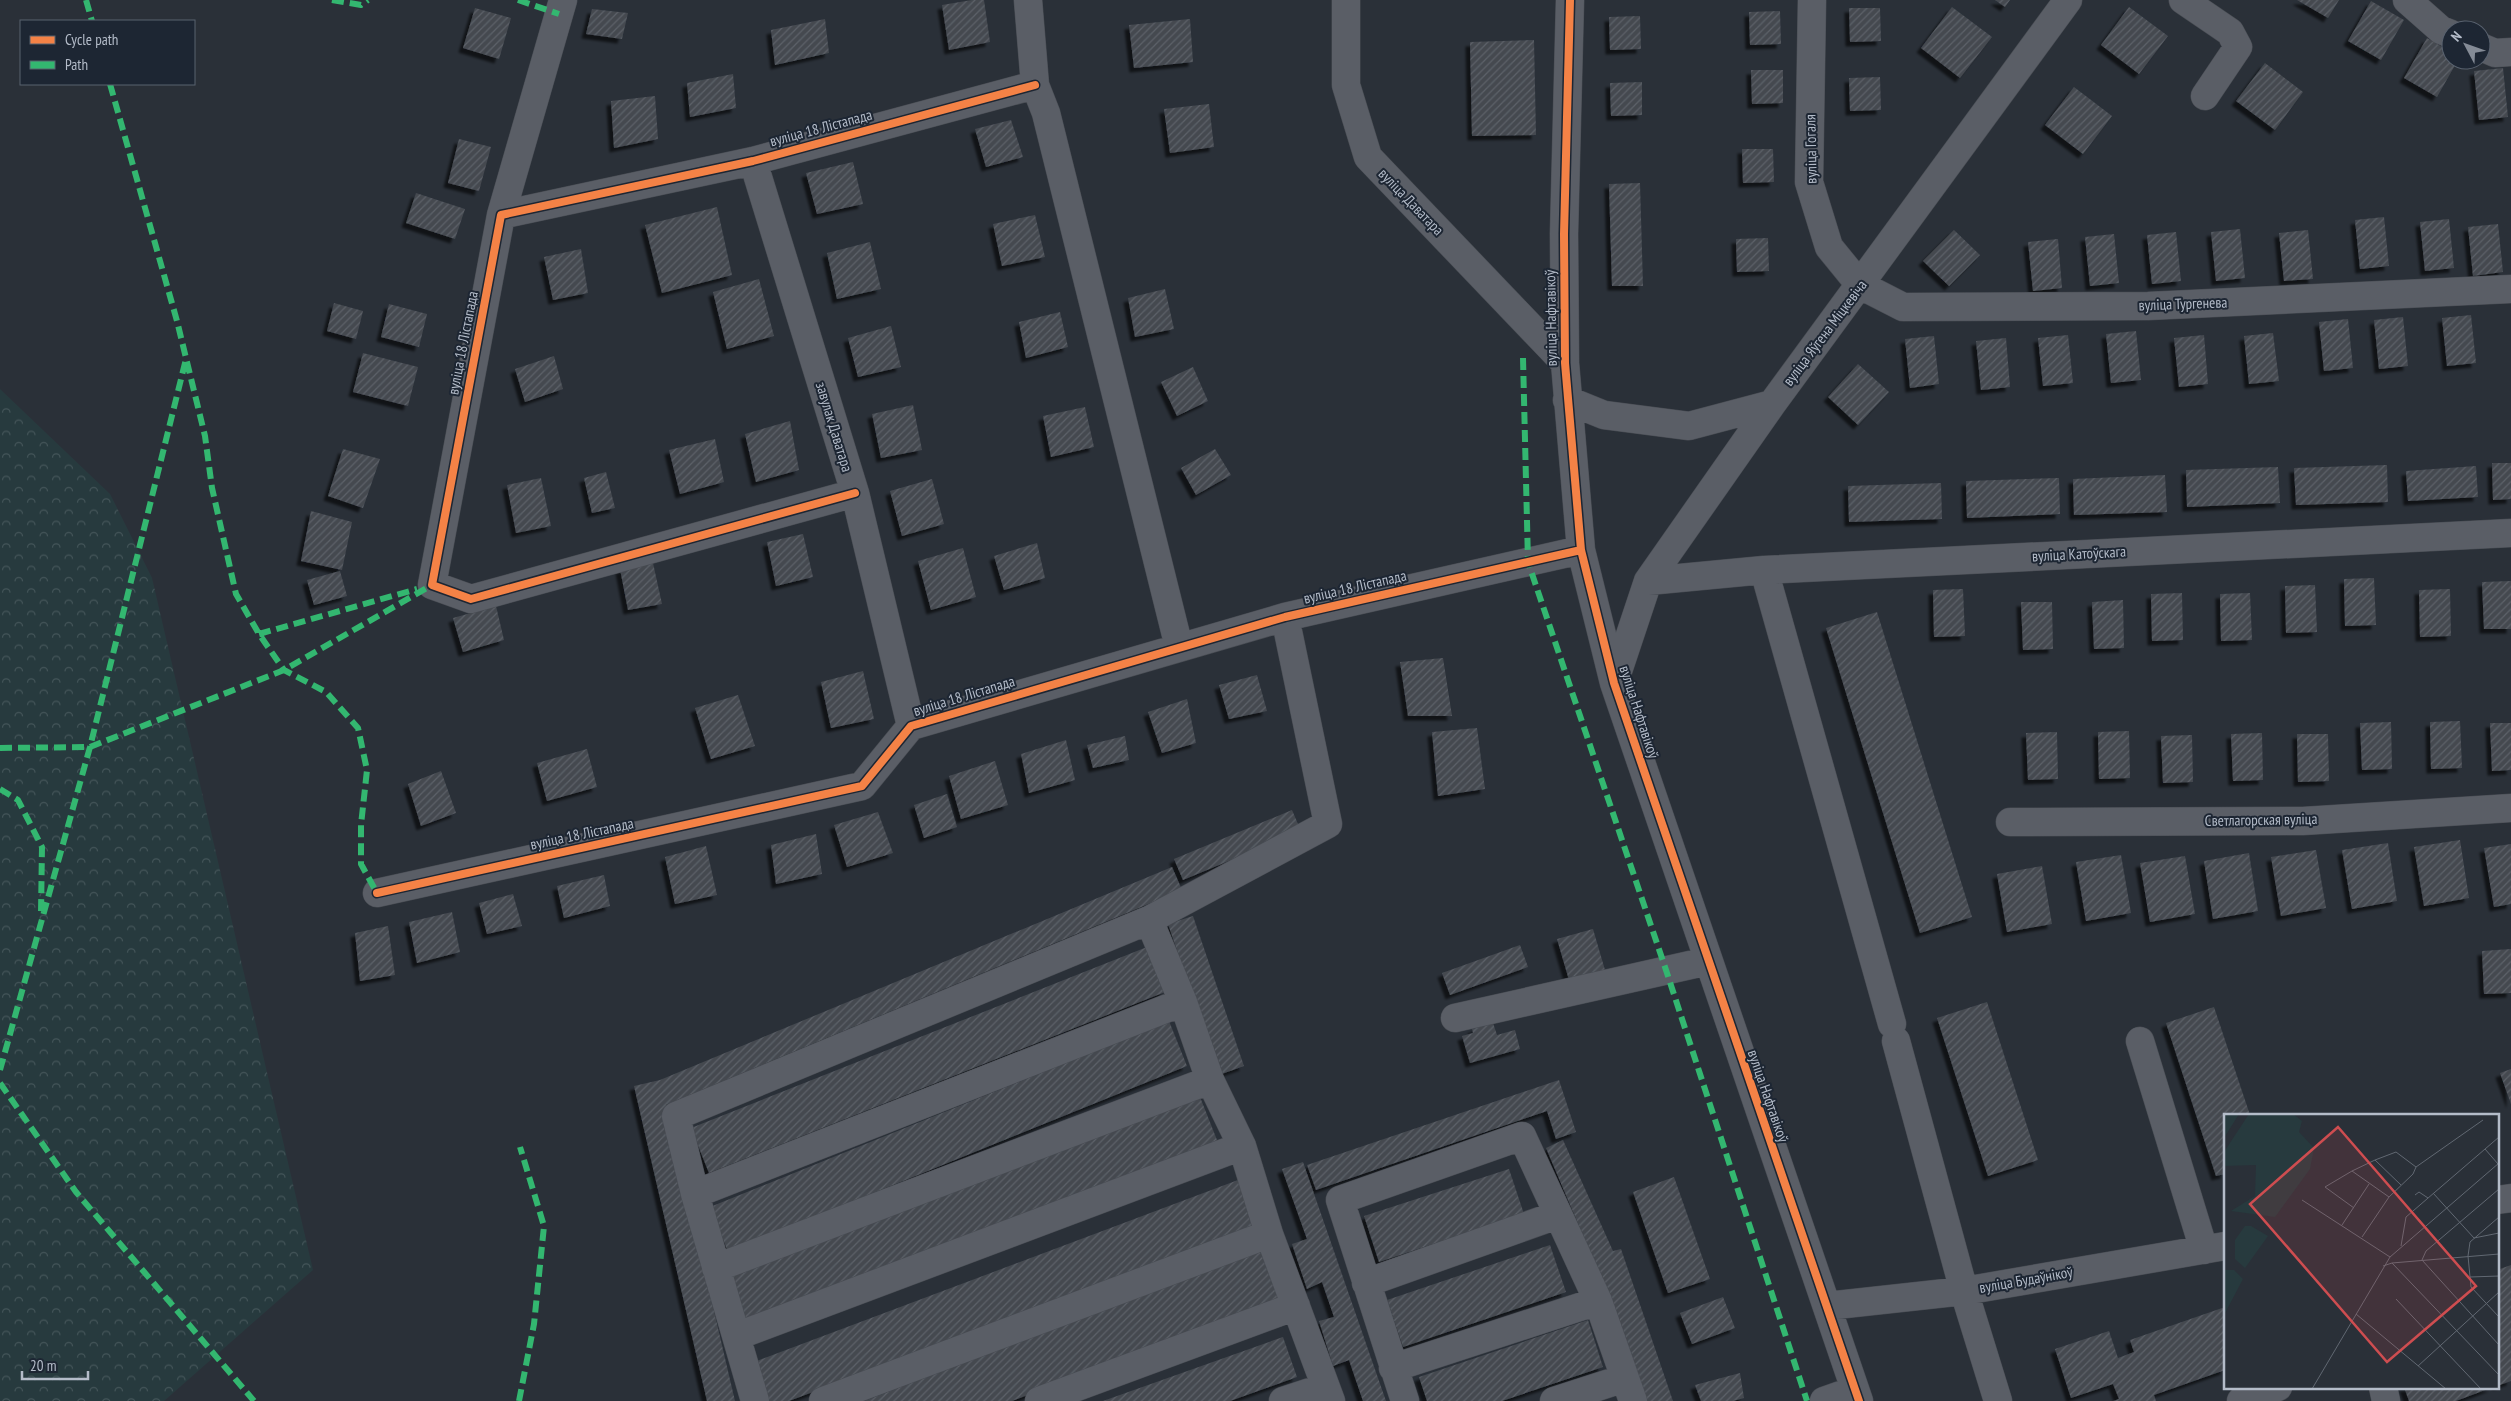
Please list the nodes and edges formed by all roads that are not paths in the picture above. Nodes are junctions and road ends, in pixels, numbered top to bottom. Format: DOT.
graph roads {
  1 [pos="563,0"];
  2 [pos="1028,0"];
  3 [pos="1346,0"];
  4 [pos="1570,0"];
  5 [pos="1812,0"];
  6 [pos="2068,0"];
  7 [pos="2183,0"];
  8 [pos="2407,0"];
  9 [pos="2441,30"];
  10 [pos="2491,51"];
  11 [pos="2511,52"];
  12 [pos="1034,85"];
  13 [pos="2205,96"];
  14 [pos="753,161"];
  15 [pos="501,215"];
  16 [pos="1860,285"];
  17 [pos="2511,289"];
  18 [pos="1565,364"];
  19 [pos="1567,400"];
  20 [pos="1772,404"];
  21 [pos="855,494"];
  22 [pos="2511,533"];
  23 [pos="1581,550"];
  24 [pos="1764,570"];
  25 [pos="1648,580"];
  26 [pos="1285,617"];
  27 [pos="1179,647"];
  28 [pos="1614,683"];
  29 [pos="911,726"];
  30 [pos="2511,808"];
  31 [pos="2010,822"];
  32 [pos="377,893"];
  33 [pos="1149,920"];
  34 [pos="1708,961"];
  35 [pos="1183,1002"];
  36 [pos="1455,1018"];
  37 [pos="2140,1041"];
  38 [pos="1210,1080"];
  39 [pos="1242,1146"];
  40 [pos="694,1194"];
  41 [pos="2511,1198"];
  42 [pos="2498,1200"];
  43 [pos="1557,1215"];
  44 [pos="1269,1234"];
  45 [pos="2215,1248"];
  46 [pos="716,1268"];
  47 [pos="1366,1283"];
  48 [pos="1964,1291"];
  49 [pos="1598,1301"];
  50 [pos="1296,1306"];
  51 [pos="1827,1306"];
  52 [pos="736,1336"];
  53 [pos="1393,1368"];
  54 [pos="2275,1388"];
  55 [pos="2383,1388"];
  56 [pos="1629,1390"];
  57 [pos="1328,1394"];
  58 [pos="1857,1396"];
  59 [pos="754,1401"];
  60 [pos="823,1401"];
  61 [pos="1039,1401"];
  62 [pos="1283,1401"];
  63 [pos="1405,1401"];
  64 [pos="1554,1401"];
  65 [pos="1824,1401"];
  66 [pos="1998,1401"];
  67 [pos="2241,1401"];
  68 [pos="2386,1401"];
  1 -- 15 [label="street, вуліца 18 Лістапада"];
  2 -- 12 [label="street"];
  3 -- 18 [label="street, вуліца Даватара"];
  4 -- 18 [label="street, вуліца Нафтавікоў"];
  5 -- 16 [label="street, вуліца Гогаля"];
  6 -- 16 [label="street, вуліца Яўгена Міцкевіча"];
  7 -- 13 [label="street"];
  8 -- 9 [label="street"];
  10 -- 11 [label="street"];
  12 -- 14 [label="street, вуліца 18 Лістапада"];
  12 -- 27 [label="street"];
  14 -- 15 [label="street, вуліца 18 Лістапада"];
  14 -- 21 [label="street, завулак Даватара"];
  15 -- 21 [label="street, вуліца 18 Лістапада"];
  16 -- 17 [label="street, вуліца Тургенева"];
  16 -- 20 [label="street, вуліца Яўгена Міцкевіча"];
  18 -- 19 [label="street, вуліца Нафтавікоў"];
  19 -- 20 [label="street"];
  19 -- 23 [label="street, вуліца Нафтавікоў"];
  20 -- 25 [label="street, вуліца Яўгена Міцкевіча"];
  21 -- 29 [label="street, завулак Даватара"];
  22 -- 24 [label="street, вуліца Катоўскага"];
  23 -- 26 [label="street, вуліца 18 Лістапада"];
  23 -- 28 [label="street, вуліца Нафтавікоў"];
  24 -- 25 [label="street, вуліца Катоўскага"];
  24 -- 48 [label="street"];
  25 -- 28 [label="street, вуліца Яўгена Міцкевіча"];
  26 -- 27 [label="street, вуліца 18 Лістапада"];
  26 -- 33 [label="street"];
  27 -- 29 [label="street, вуліца 18 Лістапада"];
  28 -- 34 [label="street, вуліца Нафтавікоў"];
  29 -- 32 [label="street, вуліца 18 Лістапада"];
  30 -- 31 [label="street, Светлагорская вуліца"];
  33 -- 35 [label="street"];
  33 -- 40 [label="street"];
  34 -- 36 [label="street"];
  34 -- 51 [label="street, вуліца Нафтавікоў"];
  35 -- 38 [label="street"];
  35 -- 40 [label="street"];
  37 -- 45 [label="street"];
  38 -- 39 [label="street"];
  38 -- 46 [label="street"];
  39 -- 44 [label="street"];
  39 -- 52 [label="street"];
  40 -- 46 [label="street"];
  41 -- 42 [label="street"];
  43 -- 47 [label="street"];
  43 -- 47 [label="street"];
  43 -- 49 [label="street"];
  44 -- 50 [label="street"];
  44 -- 60 [label="street"];
  45 -- 48 [label="street, вуліца Будаўнікоў"];
  46 -- 52 [label="street"];
  47 -- 53 [label="street"];
  48 -- 51 [label="street, вуліца Будаўнікоў"];
  48 -- 66 [label="street"];
  49 -- 53 [label="street"];
  49 -- 56 [label="street"];
  50 -- 57 [label="street"];
  50 -- 61 [label="street"];
  51 -- 58 [label="street, вуліца Нафтавікоў"];
  52 -- 59 [label="street"];
  53 -- 63 [label="street"];
  54 -- 67 [label="street"];
  55 -- 68 [label="street"];
  56 -- 64 [label="street"];
  57 -- 62 [label="street"];
  58 -- 65 [label="street"];
}
